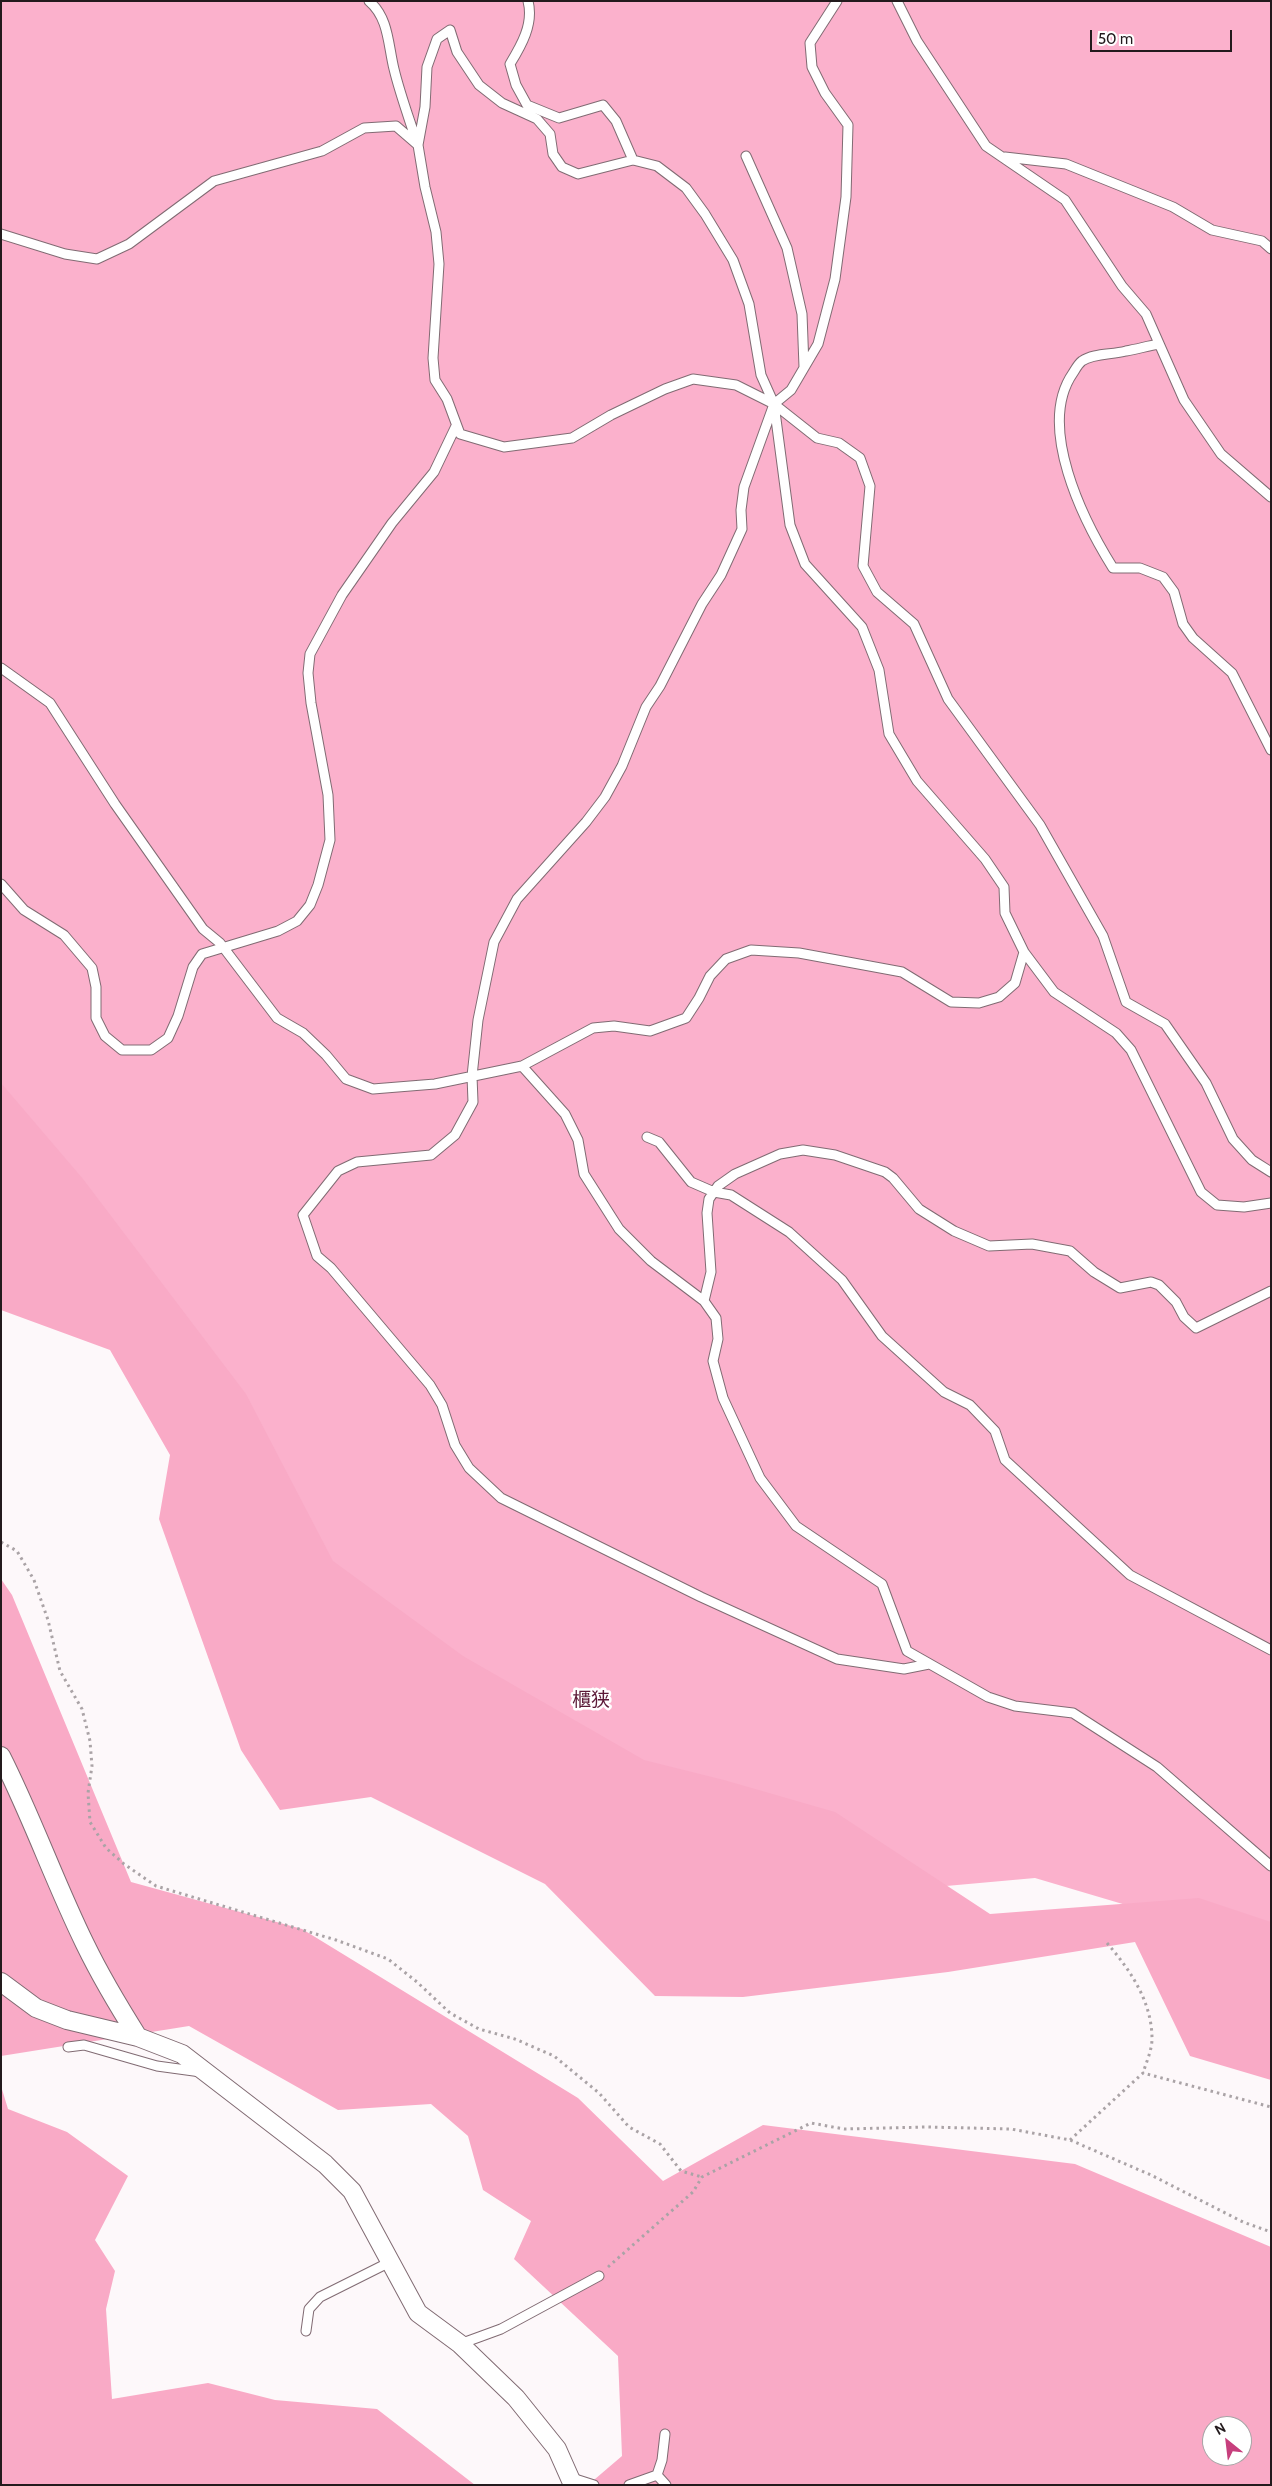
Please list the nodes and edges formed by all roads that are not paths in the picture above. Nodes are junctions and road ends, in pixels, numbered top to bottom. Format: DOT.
graph roads {
  1 [pos="369,1"];
  2 [pos="528,1"];
  3 [pos="837,1"];
  4 [pos="898,1"];
  5 [pos="418,145"];
  6 [pos="746,156"];
  7 [pos="1003,157"];
  8 [pos="633,160"];
  9 [pos="1,234"];
  10 [pos="1271,249"];
  11 [pos="1159,344"];
  12 [pos="804,367"];
  13 [pos="774,404"];
  14 [pos="456,426"];
  15 [pos="1271,497"];
  16 [pos="1,668"];
  17 [pos="1271,750"];
  18 [pos="1,884"];
  19 [pos="222,946"];
  20 [pos="1024,952"];
  21 [pos="522,1066"];
  22 [pos="472,1076"];
  23 [pos="647,1137"];
  24 [pos="1271,1172"];
  25 [pos="714,1192"];
  26 [pos="1271,1203"];
  27 [pos="1271,1291"];
  28 [pos="704,1301"];
  29 [pos="1271,1650"];
  30 [pos="929,1664"];
  31 [pos="1,1756"];
  32 [pos="1271,1866"];
  33 [pos="1,1982"];
  34 [pos="138,2037"];
  35 [pos="68,2047"];
  36 [pos="206,2072"];
  37 [pos="390,2262"];
  38 [pos="599,2276"];
  39 [pos="306,2331"];
  40 [pos="460,2344"];
  41 [pos="665,2434"];
  42 [pos="657,2475"];
  43 [pos="571,2481"];
  44 [pos="594,2485"];
  45 [pos="629,2485"];
  46 [pos="666,2485"];
  1 -- 5 [label="lane"];
  2 -- 8 [label="lane"];
  3 -- 12 [label="lane"];
  4 -- 7 [label="lane"];
  5 -- 8 [label="lane"];
  5 -- 9 [label="lane"];
  5 -- 14 [label="lane"];
  6 -- 12 [label="lane"];
  7 -- 10 [label="lane"];
  7 -- 11 [label="lane"];
  8 -- 13 [label="lane"];
  11 -- 15 [label="lane"];
  11 -- 17 [label="lane"];
  12 -- 13 [label="lane"];
  13 -- 14 [label="lane"];
  13 -- 20 [label="lane"];
  13 -- 22 [label="lane"];
  13 -- 24 [label="lane"];
  14 -- 19 [label="lane"];
  16 -- 19 [label="lane"];
  18 -- 19 [label="lane"];
  19 -- 22 [label="lane"];
  20 -- 21 [label="lane"];
  20 -- 26 [label="lane"];
  21 -- 22 [label="lane"];
  21 -- 28 [label="lane"];
  22 -- 30 [label="lane"];
  23 -- 25 [label="lane"];
  25 -- 27 [label="lane"];
  25 -- 28 [label="lane"];
  25 -- 29 [label="lane"];
  28 -- 30 [label="lane"];
  30 -- 32 [label="lane"];
  31 -- 34 [label="street"];
  33 -- 34 [label="street"];
  34 -- 36 [label="street"];
  35 -- 36 [label="lane"];
  36 -- 37 [label="street"];
  37 -- 39 [label="lane"];
  37 -- 40 [label="street"];
  38 -- 40 [label="lane"];
  40 -- 43 [label="street"];
  41 -- 42 [label="lane"];
  42 -- 45 [label="lane"];
  42 -- 46 [label="lane"];
  43 -- 44 [label="lane"];
}
